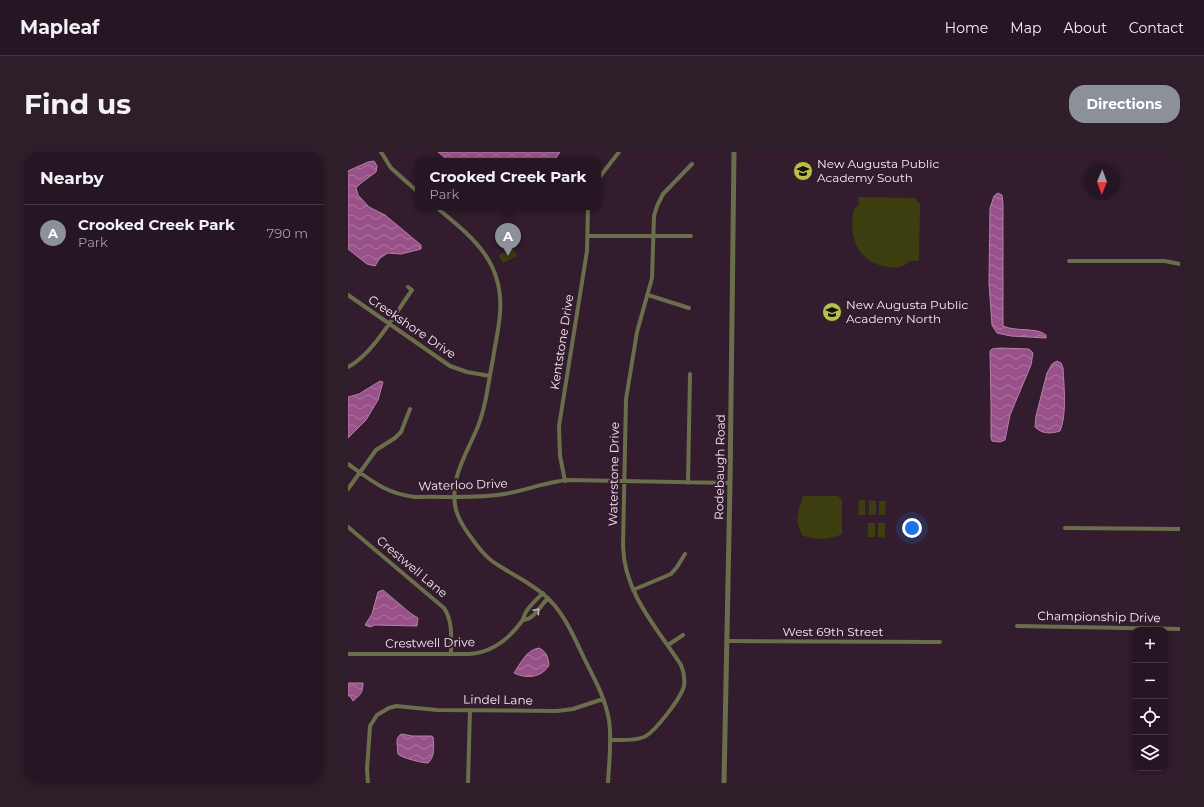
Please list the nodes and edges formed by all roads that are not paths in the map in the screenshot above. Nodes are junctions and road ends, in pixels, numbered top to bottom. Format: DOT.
graph roads {
  1 [pos="380,152"];
  2 [pos="619,152"];
  3 [pos="734,152"];
  4 [pos="692,164"];
  5 [pos="601,175"];
  6 [pos="415,189"];
  7 [pos="440,210"];
  8 [pos="588,210"];
  9 [pos="588,236"];
  10 [pos="653,236"];
  11 [pos="690,236"];
  12 [pos="1069,261"];
  13 [pos="1180,264"];
  14 [pos="408,287"];
  15 [pos="348,295"];
  16 [pos="648,295"];
  17 [pos="689,308"];
  18 [pos="388,324"];
  19 [pos="348,367"];
  20 [pos="690,374"];
  21 [pos="490,376"];
  22 [pos="410,410"];
  23 [pos="348,464"];
  24 [pos="360,472"];
  25 [pos="565,481"];
  26 [pos="624,481"];
  27 [pos="688,483"];
  28 [pos="730,483"];
  29 [pos="348,489"];
  30 [pos="454,496"];
  31 [pos="348,527"];
  32 [pos="1064,528"];
  33 [pos="1180,529"];
  34 [pos="685,554"];
  35 [pos="633,590"];
  36 [pos="543,593"];
  37 [pos="548,598"];
  38 [pos="524,620"];
  39 [pos="1017,626"];
  40 [pos="1180,629"];
  41 [pos="683,634"];
  42 [pos="726,641"];
  43 [pos="940,642"];
  44 [pos="668,645"];
  45 [pos="348,654"];
  46 [pos="451,654"];
  47 [pos="603,699"];
  48 [pos="470,710"];
  49 [pos="611,740"];
  50 [pos="368,783"];
  51 [pos="468,783"];
  52 [pos="608,783"];
  53 [pos="724,783"];
  1 -- 6 [label="street"];
  2 -- 5 [label="street"];
  3 -- 28 [label="street, Rodebaugh Road"];
  4 -- 10 [label="street, Waterstone Drive"];
  7 -- 21 [label="street"];
  8 -- 9 [label="street, Kentstone Drive"];
  9 -- 10 [label="street"];
  9 -- 25 [label="street, Kentstone Drive"];
  10 -- 11 [label="street"];
  10 -- 16 [label="street, Waterstone Drive"];
  12 -- 13 [label="street"];
  14 -- 18 [label="street"];
  15 -- 18 [label="street, Creekshore Drive"];
  16 -- 17 [label="street"];
  16 -- 26 [label="street, Waterstone Drive"];
  18 -- 19 [label="street"];
  18 -- 21 [label="street, Creekshore Drive"];
  20 -- 27 [label="street"];
  21 -- 30 [label="street"];
  22 -- 24 [label="street"];
  23 -- 24 [label="street, Waterloo Drive"];
  24 -- 29 [label="street"];
  24 -- 30 [label="street, Waterloo Drive"];
  25 -- 26 [label="street, Waterloo Drive"];
  25 -- 30 [label="street, Waterloo Drive"];
  26 -- 27 [label="street, Waterloo Drive"];
  26 -- 35 [label="street, Waterstone Drive"];
  27 -- 28 [label="street, Waterloo Drive"];
  28 -- 42 [label="street, Rodebaugh Road"];
  30 -- 36 [label="street"];
  31 -- 46 [label="street, Crestwell Lane"];
  32 -- 33 [label="street"];
  34 -- 35 [label="street"];
  35 -- 44 [label="street, Waterstone Drive"];
  36 -- 37 [label="street"];
  36 -- 38 [label="street, Crestwell Drive"];
  38 -- 37 [label="street, Crestwell Drive, one-way"];
  37 -- 47 [label="street"];
  38 -- 46 [label="street, Crestwell Drive"];
  39 -- 40 [label="street, Championship Drive"];
  41 -- 44 [label="street"];
  42 -- 43 [label="street, West 69th Street"];
  42 -- 53 [label="street, Rodebaugh Road"];
  44 -- 49 [label="street, Waterstone Drive"];
  45 -- 46 [label="street, Crestwell Drive"];
  47 -- 48 [label="street, Lindel Lane"];
  47 -- 49 [label="street"];
  48 -- 50 [label="street, Lindel Lane"];
  48 -- 51 [label="street"];
  49 -- 52 [label="street"];
}
